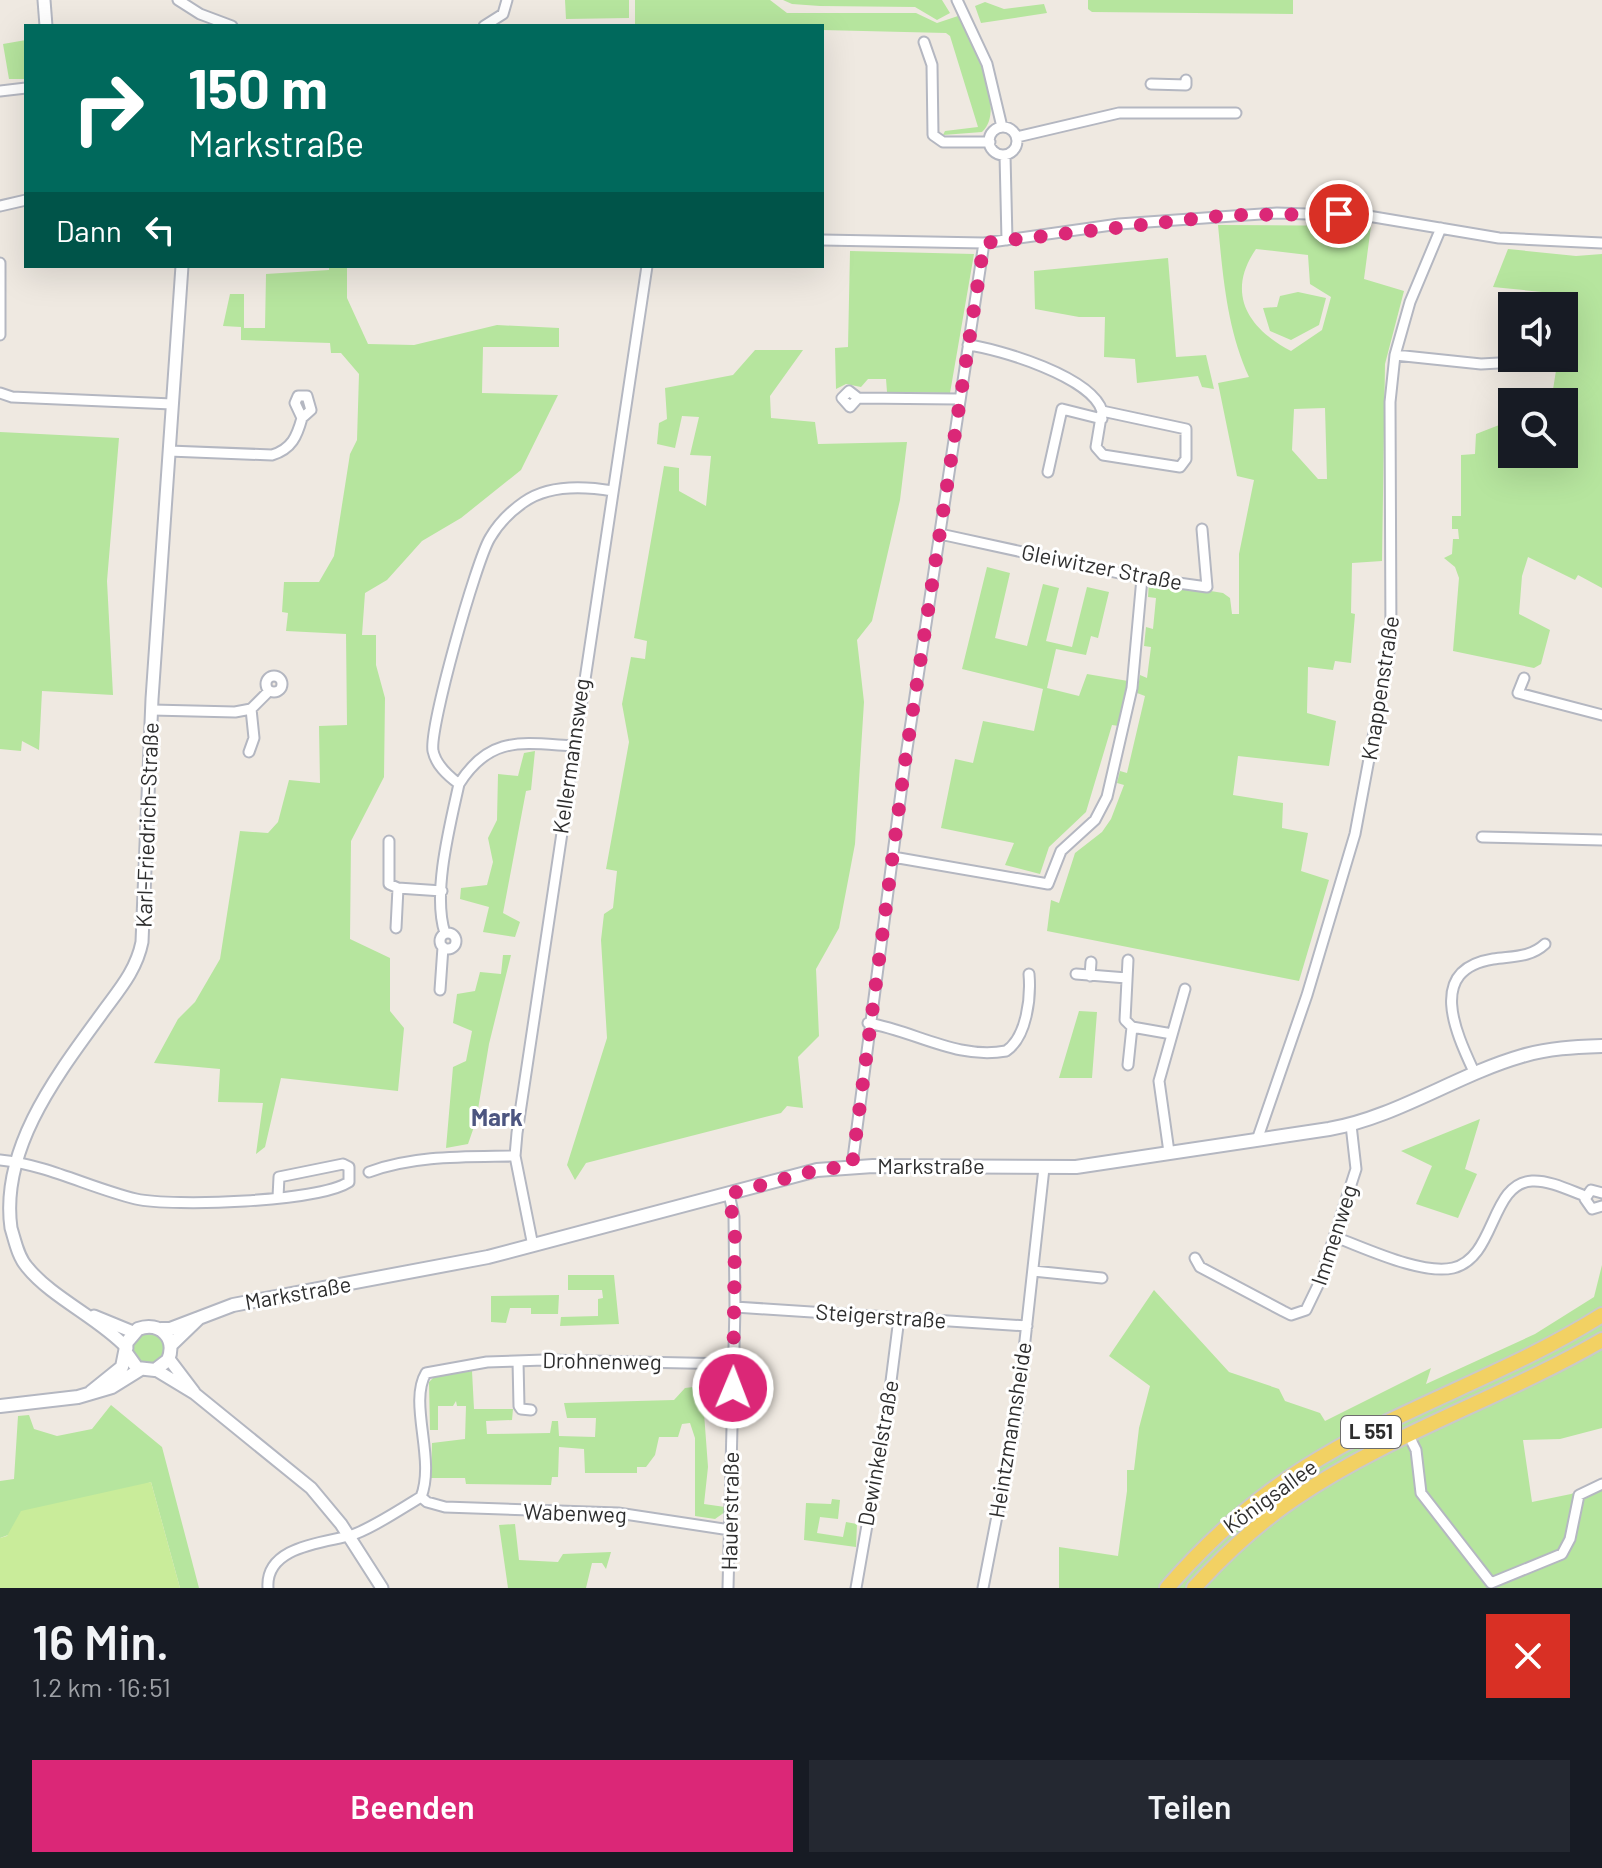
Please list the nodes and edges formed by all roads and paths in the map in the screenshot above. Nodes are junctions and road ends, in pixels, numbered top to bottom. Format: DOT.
graph roads {
  1 [pos="44,0"];
  2 [pos="178,0"];
  3 [pos="507,0"];
  4 [pos="957,0"];
  5 [pos="46,24"];
  6 [pos="227,24"];
  7 [pos="487,24"];
  8 [pos="924,42"];
  9 [pos="1186,80"];
  10 [pos="1151,84"];
  11 [pos="24,88"];
  12 [pos="0,91"];
  13 [pos="1236,113"];
  14 [pos="1002,127"];
  15 [pos="1017,137"];
  16 [pos="990,142"];
  17 [pos="1005,155"];
  18 [pos="24,200"];
  19 [pos="0,206"];
  20 [pos="1441,228"];
  21 [pos="824,240"];
  22 [pos="1007,240"];
  23 [pos="984,243"];
  24 [pos="1602,243"];
  25 [pos="0,263"];
  26 [pos="182,268"];
  27 [pos="647,268"];
  28 [pos="0,335"];
  29 [pos="968,345"];
  30 [pos="1395,355"];
  31 [pos="1498,363"];
  32 [pos="0,393"];
  33 [pos="858,398"];
  34 [pos="958,399"];
  35 [pos="172,404"];
  36 [pos="1102,415"];
  37 [pos="302,418"];
  38 [pos="169,451"];
  39 [pos="1048,472"];
  40 [pos="613,491"];
  41 [pos="1202,529"];
  42 [pos="940,534"];
  43 [pos="1142,578"];
  44 [pos="1524,678"];
  45 [pos="269,691"];
  46 [pos="251,709"];
  47 [pos="152,710"];
  48 [pos="1602,715"];
  49 [pos="573,746"];
  50 [pos="249,752"];
  51 [pos="459,784"];
  52 [pos="1482,837"];
  53 [pos="1602,840"];
  54 [pos="389,841"];
  55 [pos="893,857"];
  56 [pos="398,888"];
  57 [pos="442,891"];
  58 [pos="396,928"];
  59 [pos="1545,944"];
  60 [pos="1128,960"];
  61 [pos="1091,962"];
  62 [pos="1029,974"];
  63 [pos="1076,974"];
  64 [pos="1090,976"];
  65 [pos="1127,978"];
  66 [pos="1185,989"];
  67 [pos="440,990"];
  68 [pos="868,1023"];
  69 [pos="1132,1027"];
  70 [pos="1172,1034"];
  71 [pos="1602,1046"];
  72 [pos="1128,1065"];
  73 [pos="1475,1074"];
  74 [pos="1351,1125"];
  75 [pos="1257,1140"];
  76 [pos="1169,1152"];
  77 [pos="515,1156"];
  78 [pos="5,1160"];
  79 [pos="852,1166"];
  80 [pos="1044,1168"];
  81 [pos="369,1172"];
  82 [pos="1602,1193"];
  83 [pos="729,1194"];
  84 [pos="1585,1196"];
  85 [pos="278,1197"];
  86 [pos="1602,1206"];
  87 [pos="1335,1237"];
  88 [pos="533,1246"];
  89 [pos="1195,1258"];
  90 [pos="1033,1271"];
  91 [pos="1102,1278"];
  92 [pos="735,1307"];
  93 [pos="86,1313"];
  94 [pos="1602,1315"];
  95 [pos="199,1318"];
  96 [pos="899,1318"];
  97 [pos="1027,1326"];
  98 [pos="161,1329"];
  99 [pos="133,1332"];
  100 [pos="1602,1340"];
  101 [pos="127,1351"];
  102 [pos="170,1352"];
  103 [pos="518,1361"];
  104 [pos="733,1364"];
  105 [pos="141,1369"];
  106 [pos="156,1370"];
  107 [pos="91,1392"];
  108 [pos="194,1393"];
  109 [pos="0,1406"];
  110 [pos="531,1410"];
  111 [pos="1409,1436"];
  112 [pos="1602,1484"];
  113 [pos="421,1497"];
  114 [pos="730,1530"];
  115 [pos="349,1536"];
  116 [pos="1490,1585"];
  117 [pos="268,1588"];
  118 [pos="382,1588"];
  119 [pos="728,1588"];
  120 [pos="856,1588"];
  121 [pos="983,1588"];
  122 [pos="1167,1588"];
  123 [pos="1194,1588"];
  1 -- 5 [label="street"];
  2 -- 6 [label="street"];
  3 -- 7 [label="street"];
  4 -- 14 [label="street"];
  8 -- 16 [label="street"];
  9 -- 10 [label="street"];
  11 -- 12 [label="street"];
  13 -- 15 [label="street"];
  14 -- 15 [label="street"];
  14 -- 16 [label="street"];
  15 -- 17 [label="street"];
  16 -- 17 [label="street"];
  17 -- 22 [label="street"];
  18 -- 19 [label="street"];
  20 -- 22 [label="street"];
  20 -- 24 [label="street"];
  20 -- 30 [label="street, Knappenstraße"];
  21 -- 23 [label="street"];
  22 -- 23 [label="street"];
  23 -- 29 [label="street"];
  25 -- 28 [label="street"];
  26 -- 35 [label="street, Karl-Friedrich-Straße"];
  27 -- 40 [label="street, Kellermannsweg"];
  29 -- 34 [label="street"];
  29 -- 36 [label="street"];
  30 -- 31 [label="street"];
  30 -- 75 [label="street, Knappenstraße"];
  32 -- 35 [label="street"];
  33 -- 34 [label="street"];
  34 -- 42 [label="street"];
  35 -- 38 [label="street, Karl-Friedrich-Straße"];
  36 -- 36 [label="street"];
  36 -- 39 [label="street"];
  37 -- 38 [label="street"];
  38 -- 47 [label="street, Karl-Friedrich-Straße"];
  40 -- 49 [label="street, Kellermannsweg"];
  40 -- 51 [label="street"];
  41 -- 43 [label="street, Gleiwitzer Straße"];
  42 -- 43 [label="street, Gleiwitzer Straße"];
  42 -- 55 [label="street"];
  43 -- 55 [label="street"];
  44 -- 48 [label="street"];
  45 -- 46 [label="street"];
  46 -- 47 [label="street"];
  46 -- 50 [label="street"];
  47 -- 78 [label="street, Karl-Friedrich-Straße"];
  49 -- 51 [label="street"];
  49 -- 77 [label="street, Kellermannsweg"];
  51 -- 57 [label="street"];
  52 -- 53 [label="street"];
  54 -- 56 [label="street"];
  55 -- 68 [label="street"];
  56 -- 57 [label="street"];
  56 -- 58 [label="street"];
  57 -- 67 [label="street"];
  59 -- 73 [label="street"];
  60 -- 65 [label="street"];
  61 -- 64 [label="street"];
  62 -- 68 [label="street"];
  63 -- 64 [label="street"];
  64 -- 65 [label="street"];
  65 -- 69 [label="street"];
  66 -- 70 [label="street"];
  68 -- 79 [label="street"];
  69 -- 70 [label="street"];
  69 -- 72 [label="street"];
  70 -- 76 [label="street"];
  71 -- 73 [label="main road, Markstraße"];
  73 -- 74 [label="main road, Markstraße"];
  74 -- 75 [label="main road, Markstraße"];
  74 -- 87 [label="street, Immenweg"];
  75 -- 76 [label="main road, Markstraße"];
  76 -- 80 [label="main road, Markstraße"];
  77 -- 81 [label="street"];
  77 -- 88 [label="street, Kellermannsweg"];
  78 -- 85 [label="street"];
  78 -- 93 [label="street, Karl-Friedrich-Straße"];
  79 -- 80 [label="main road, Markstraße"];
  79 -- 83 [label="main road, Markstraße"];
  80 -- 90 [label="street, Heintzmannsheide"];
  82 -- 84 [label="street"];
  83 -- 88 [label="main road, Markstraße"];
  83 -- 92 [label="street, Hauerstraße"];
  84 -- 86 [label="street"];
  84 -- 87 [label="street"];
  85 -- 85 [label="street"];
  87 -- 89 [label="street, Immenweg"];
  88 -- 95 [label="main road, Markstraße"];
  90 -- 91 [label="street"];
  90 -- 97 [label="street, Heintzmannsheide"];
  92 -- 96 [label="street, Steigerstraße"];
  92 -- 104 [label="street, Hauerstraße"];
  93 -- 99 [label="street, Karl-Friedrich-Straße"];
  93 -- 101 [label="street, Karl-Friedrich-Straße"];
  94 -- 122 [label="main road, Königsallee / L 551"];
  95 -- 98 [label="main road, Markstraße"];
  95 -- 102 [label="main road, Markstraße"];
  96 -- 97 [label="street, Steigerstraße"];
  96 -- 120 [label="street, Dewinkelstraße"];
  97 -- 121 [label="street, Heintzmannsheide"];
  98 -- 99 [label="main road"];
  98 -- 102 [label="main road"];
  99 -- 101 [label="main road"];
  100 -- 111 [label="main road, Königsallee / L 551"];
  101 -- 105 [label="main road"];
  101 -- 107 [label="main road"];
  102 -- 106 [label="main road"];
  102 -- 108 [label="street"];
  103 -- 104 [label="street, Drohnenweg"];
  103 -- 110 [label="street, Drohnenweg"];
  103 -- 113 [label="street, Drohnenweg"];
  104 -- 114 [label="street, Hauerstraße"];
  105 -- 106 [label="main road"];
  105 -- 107 [label="main road"];
  106 -- 108 [label="street"];
  107 -- 109 [label="main road"];
  108 -- 115 [label="street"];
  111 -- 116 [label="street"];
  111 -- 123 [label="main road, Königsallee / L 551"];
  112 -- 116 [label="street"];
  113 -- 114 [label="street, Wabenweg"];
  113 -- 115 [label="street"];
  114 -- 119 [label="street, Hauerstraße"];
  115 -- 117 [label="street"];
  115 -- 118 [label="street"];
}
